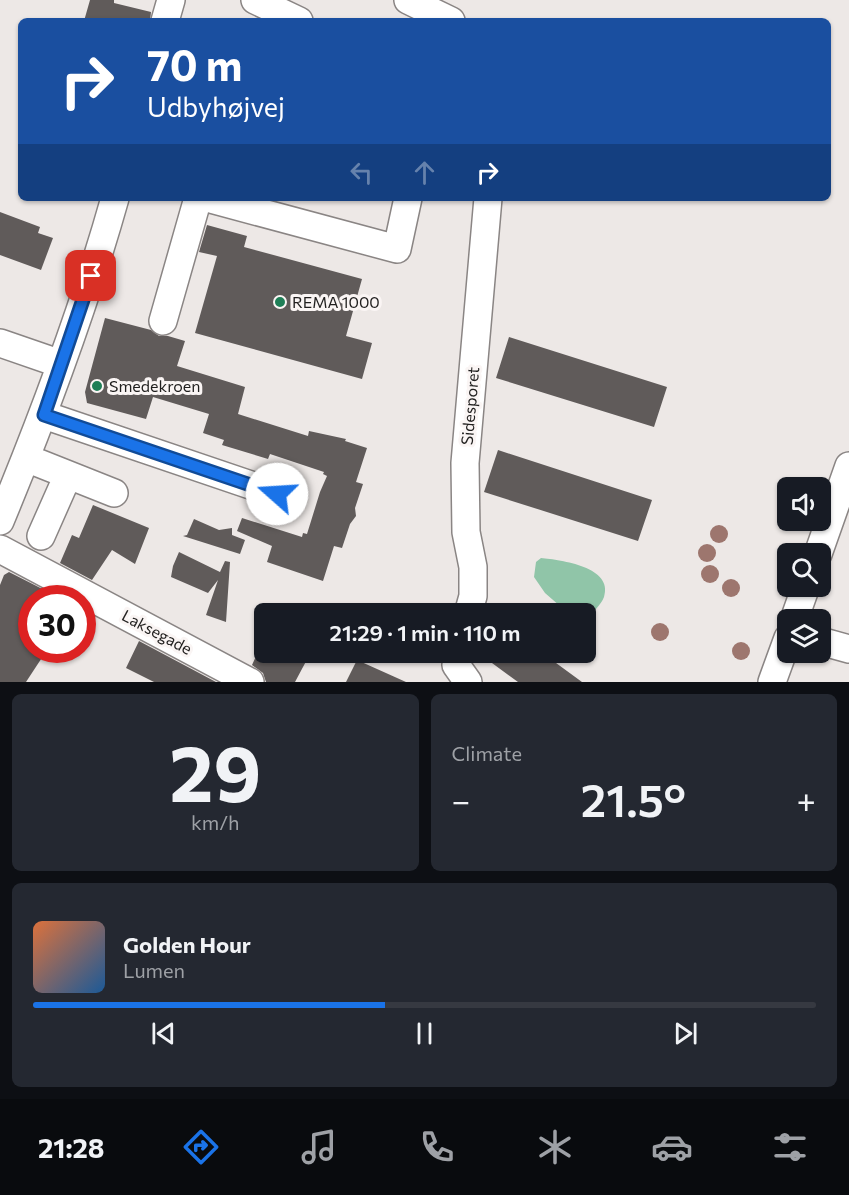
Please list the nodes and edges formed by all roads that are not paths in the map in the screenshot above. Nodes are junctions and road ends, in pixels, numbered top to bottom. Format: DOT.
graph roads {
  1 [pos="171,0"];
  2 [pos="255,0"];
  3 [pos="408,0"];
  4 [pos="166,18"];
  5 [pos="292,18"];
  6 [pos="445,18"];
  7 [pos="114,201"];
  8 [pos="197,201"];
  9 [pos="218,201"];
  10 [pos="407,201"];
  11 [pos="488,201"];
  12 [pos="164,321"];
  13 [pos="0,343"];
  14 [pos="61,364"];
  15 [pos="44,415"];
  16 [pos="26,458"];
  17 [pos="849,466"];
  18 [pos="68,475"];
  19 [pos="114,493"];
  20 [pos="277,494"];
  21 [pos="0,521"];
  22 [pos="41,536"];
  23 [pos="822,543"];
  24 [pos="0,549"];
  25 [pos="471,603"];
  26 [pos="831,644"];
  27 [pos="849,649"];
  28 [pos="456,663"];
  29 [pos="779,663"];
  30 [pos="250,682"];
  31 [pos="468,682"];
  32 [pos="772,682"];
  1 -- 4 [label="street"];
  2 -- 5 [label="street"];
  3 -- 6 [label="street"];
  7 -- 14 [label="street"];
  8 -- 12 [label="street"];
  9 -- 10 [label="street"];
  11 -- 25 [label="street, Sidesporet"];
  13 -- 14 [label="street"];
  14 -- 15 [label="street"];
  15 -- 16 [label="street"];
  15 -- 20 [label="street"];
  16 -- 18 [label="street"];
  16 -- 21 [label="street"];
  17 -- 23 [label="street"];
  18 -- 19 [label="street"];
  18 -- 22 [label="street"];
  24 -- 30 [label="street, Laksegade"];
  26 -- 27 [label="street"];
  28 -- 31 [label="street"];
  29 -- 32 [label="street"];
}
